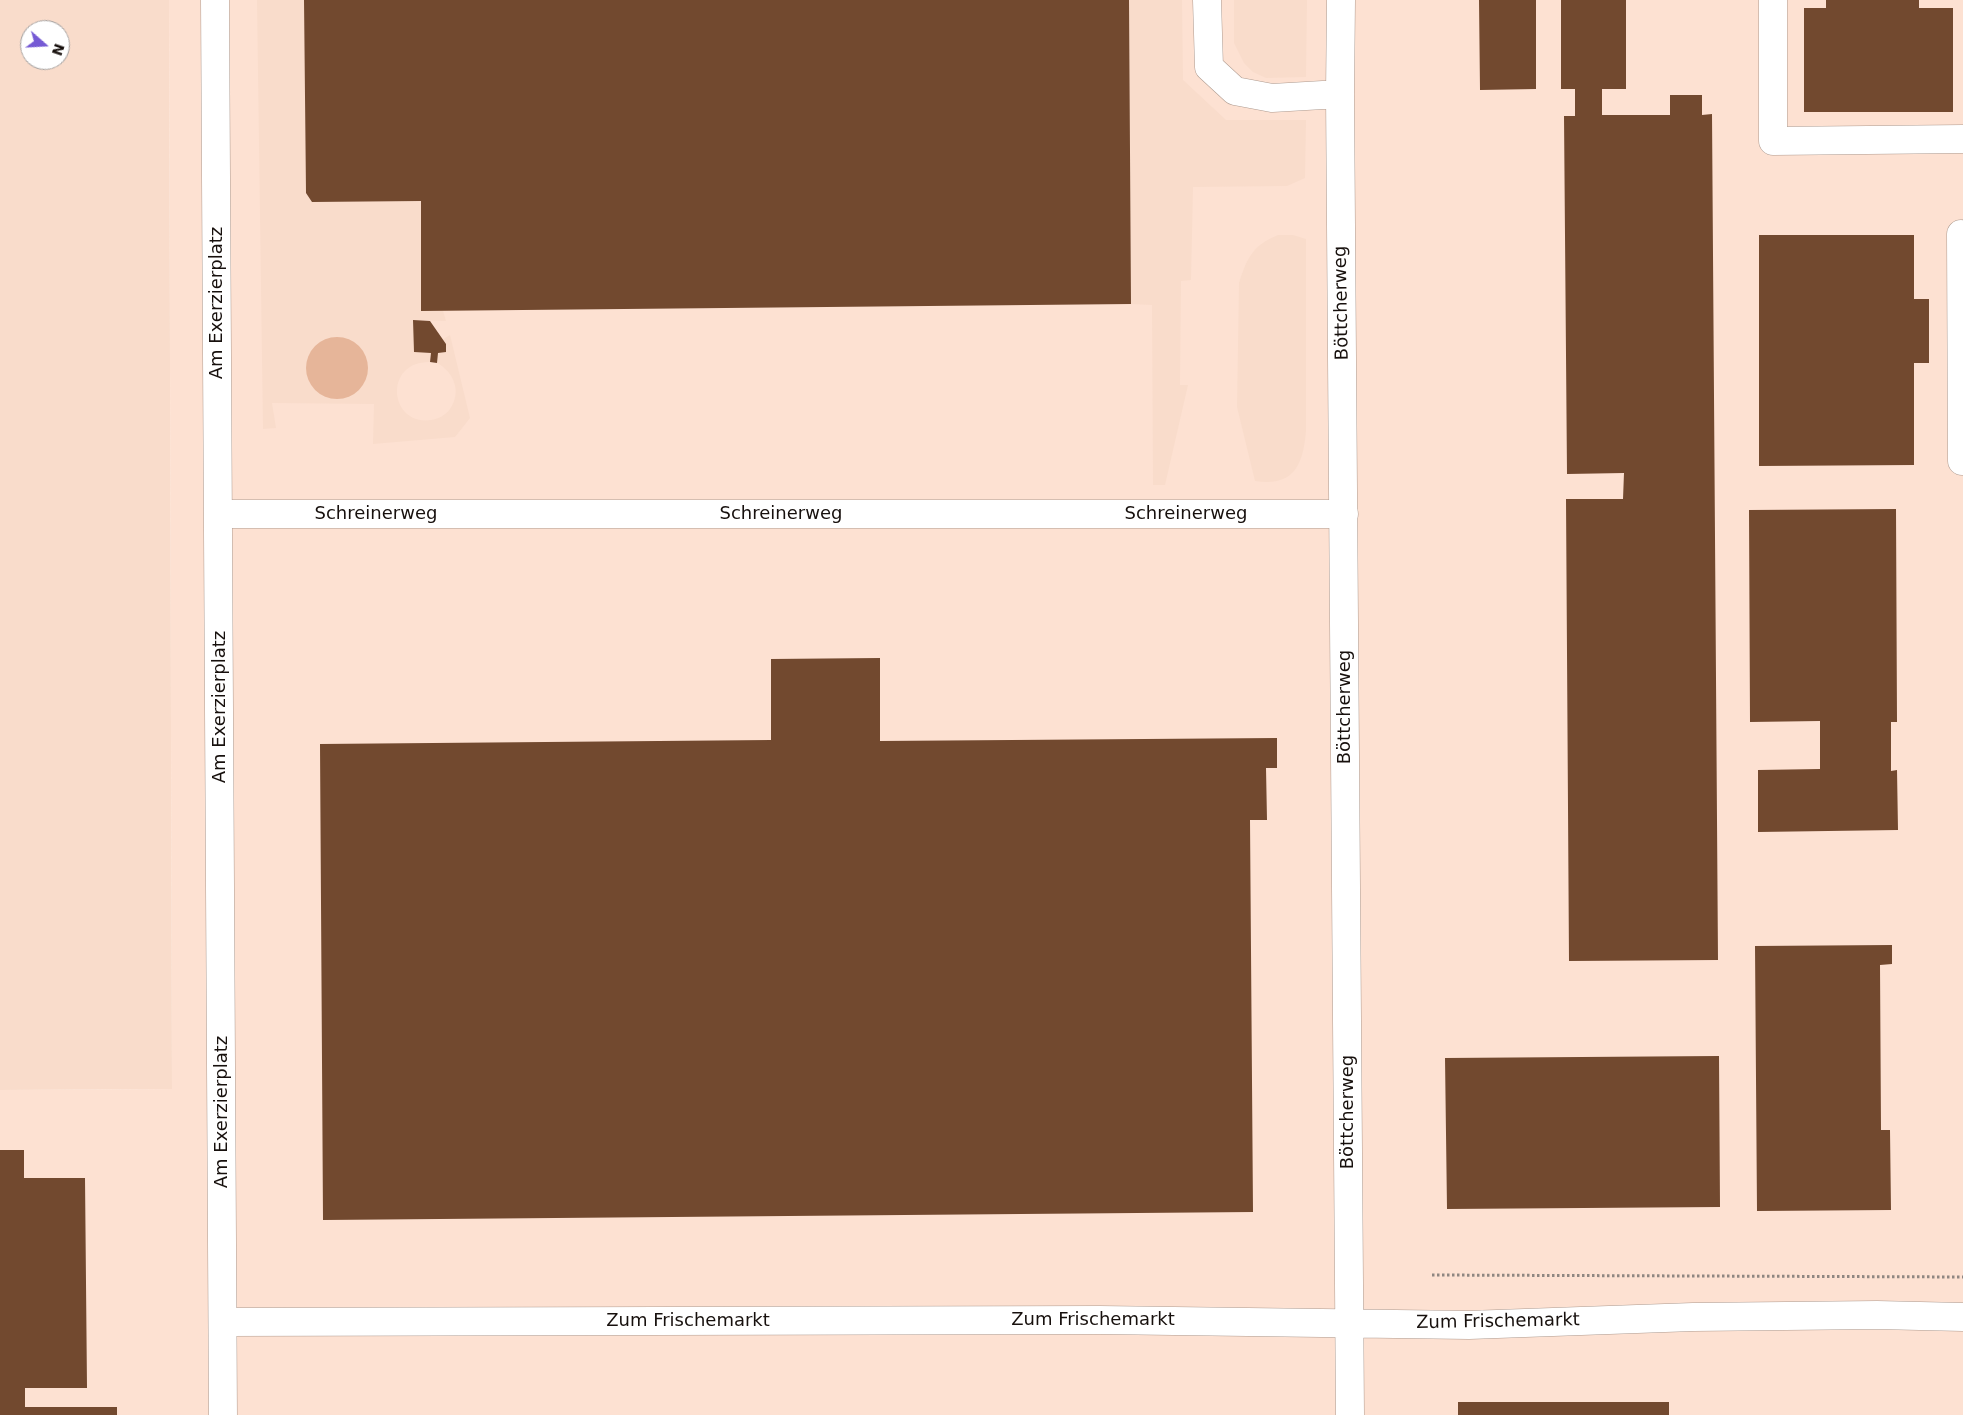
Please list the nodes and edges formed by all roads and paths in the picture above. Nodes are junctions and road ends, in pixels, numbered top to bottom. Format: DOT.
graph roads {
  1 [pos="216,0"];
  2 [pos="1207,0"];
  3 [pos="1341,0"];
  4 [pos="1773,0"];
  5 [pos="1340,94"];
  6 [pos="1963,139"];
  7 [pos="1961,234"];
  8 [pos="1963,402"];
  9 [pos="1962,461"];
  10 [pos="219,514"];
  11 [pos="1344,514"];
  12 [pos="1432,1276"];
  13 [pos="1963,1277"];
  14 [pos="1963,1317"];
  15 [pos="223,1322"];
  16 [pos="1350,1322"];
  17 [pos="223,1415"];
  18 [pos="1350,1415"];
  1 -- 10 [label="street, Am Exerzierplatz"];
  2 -- 5 [label="street"];
  3 -- 5 [label="street, Böttcherweg"];
  4 -- 6 [label="street"];
  5 -- 11 [label="street, Böttcherweg"];
  7 -- 8 [label="street"];
  8 -- 9 [label="street"];
  10 -- 11 [label="street, Schreinerweg"];
  10 -- 15 [label="street, Am Exerzierplatz"];
  11 -- 16 [label="street, Böttcherweg"];
  12 -- 13 [label="path"];
  14 -- 16 [label="street, Zum Frischemarkt"];
  15 -- 16 [label="street, Zum Frischemarkt"];
  15 -- 17 [label="street, Am Exerzierplatz"];
  16 -- 18 [label="street, Böttcherweg"];
}
